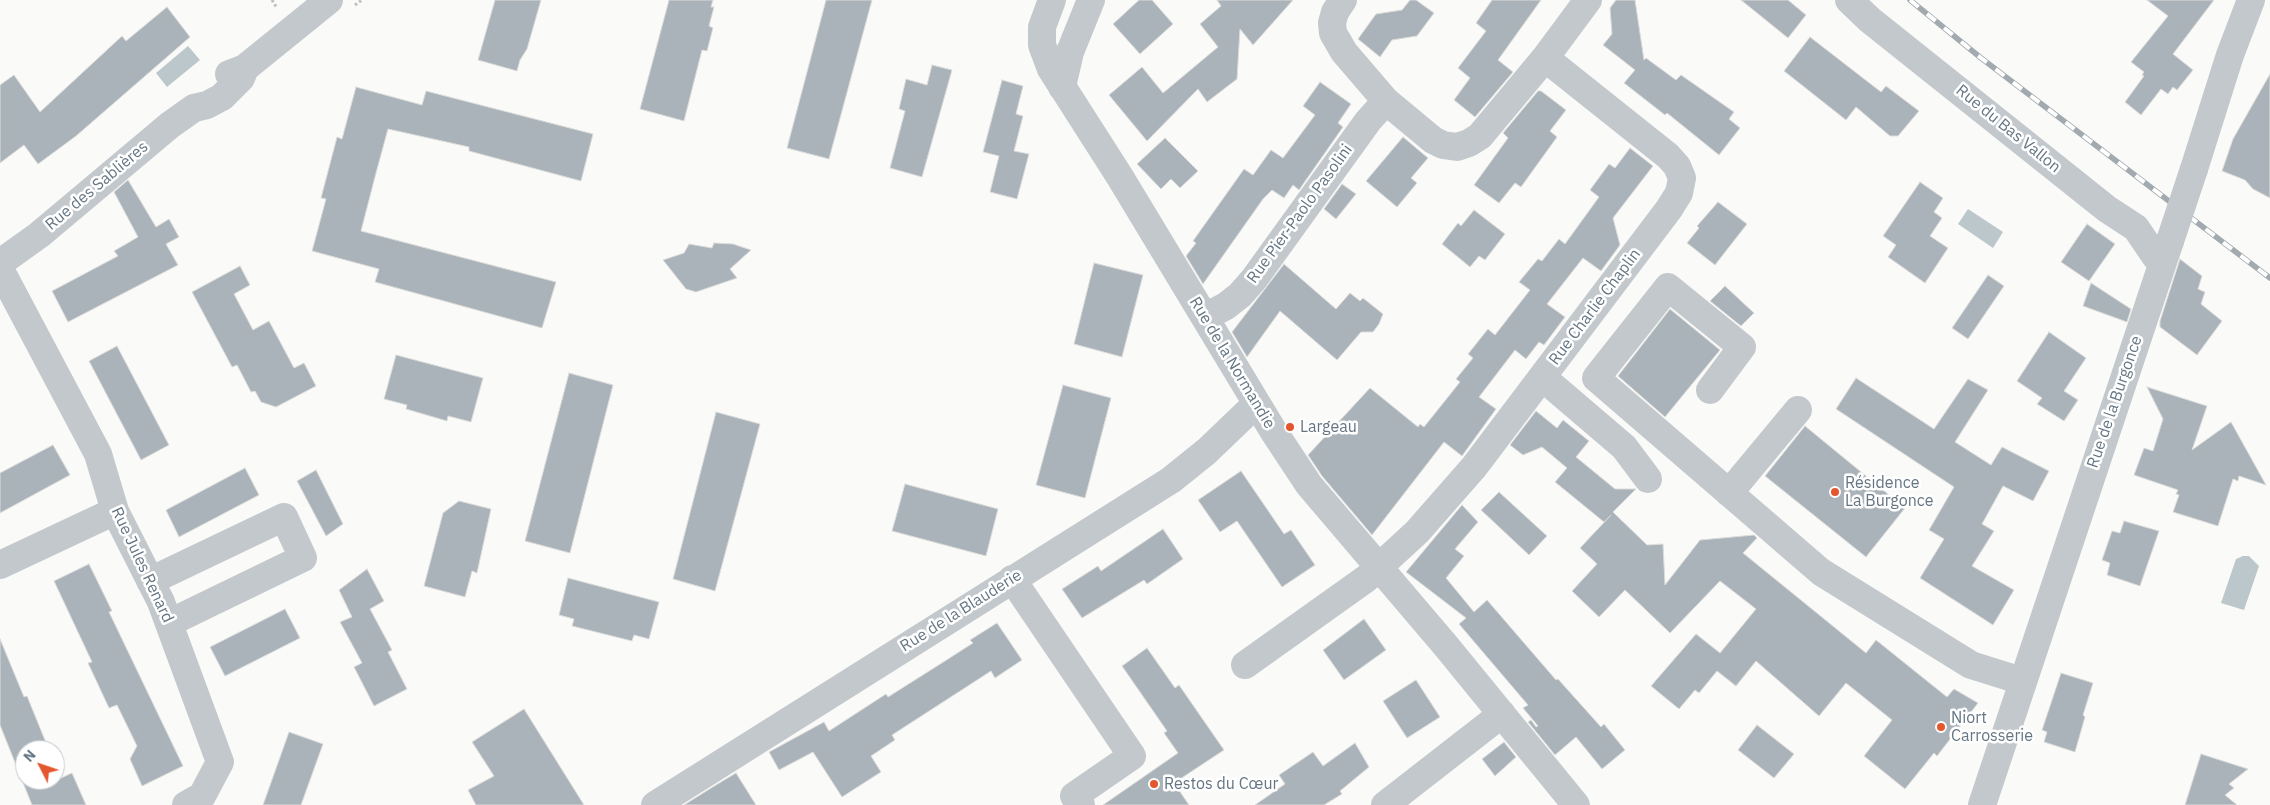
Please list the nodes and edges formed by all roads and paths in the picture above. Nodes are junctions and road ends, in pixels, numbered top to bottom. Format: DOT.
graph roads {
  1 [pos="329,0"];
  2 [pos="1052,0"];
  3 [pos="1091,0"];
  4 [pos="1343,0"];
  5 [pos="1588,0"];
  6 [pos="1849,0"];
  7 [pos="2251,0"];
  8 [pos="1545,58"];
  9 [pos="1062,87"];
  10 [pos="1386,101"];
  11 [pos="2166,252"];
  12 [pos="0,263"];
  13 [pos="0,269"];
  14 [pos="1205,317"];
  15 [pos="1542,377"];
  16 [pos="1710,390"];
  17 [pos="1256,404"];
  18 [pos="1798,410"];
  19 [pos="1648,479"];
  20 [pos="1729,493"];
  21 [pos="115,511"];
  22 [pos="0,565"];
  23 [pos="1379,568"];
  24 [pos="1012,579"];
  25 [pos="150,581"];
  26 [pos="169,623"];
  27 [pos="1245,665"];
  28 [pos="2022,681"];
  29 [pos="1502,714"];
  30 [pos="186,805"];
  31 [pos="655,805"];
  32 [pos="1081,805"];
  33 [pos="1385,805"];
  34 [pos="1576,805"];
  35 [pos="1982,805"];
  1 -- 12 [label="street, Rue des Sablières"];
  2 -- 9 [label="street, Rue de la Normandie"];
  3 -- 9 [label="street"];
  4 -- 10 [label="street"];
  5 -- 8 [label="street"];
  6 -- 11 [label="street, Rue du Bas Vallon"];
  7 -- 11 [label="street, Rue de la Burgonce, bridge"];
  8 -- 10 [label="street"];
  8 -- 15 [label="street, Rue Charlie Chaplin"];
  9 -- 14 [label="street, Rue de la Normandie"];
  10 -- 14 [label="street, Rue Pier-Paolo Pasolini"];
  11 -- 28 [label="street, Rue de la Burgonce"];
  13 -- 21 [label="street, Rue Jules Renard"];
  14 -- 17 [label="street, Rue de la Normandie"];
  15 -- 19 [label="street"];
  15 -- 23 [label="street, Rue Charlie Chaplin"];
  16 -- 20 [label="street"];
  17 -- 23 [label="street, Rue de la Normandie"];
  17 -- 24 [label="street, Rue de la Blauderie"];
  18 -- 20 [label="street"];
  20 -- 28 [label="street"];
  21 -- 22 [label="street"];
  21 -- 25 [label="street, Rue Jules Renard"];
  23 -- 27 [label="street, Rue Charlie Chaplin"];
  23 -- 29 [label="street, Rue de la Normandie"];
  24 -- 31 [label="street, Rue de la Blauderie"];
  24 -- 32 [label="street"];
  25 -- 26 [label="street, Rue Jules Renard"];
  25 -- 26 [label="street"];
  26 -- 30 [label="street, Rue Jules Renard"];
  28 -- 35 [label="street, Rue de la Burgonce"];
  29 -- 33 [label="street"];
  29 -- 34 [label="street, Rue de la Normandie"];
}
